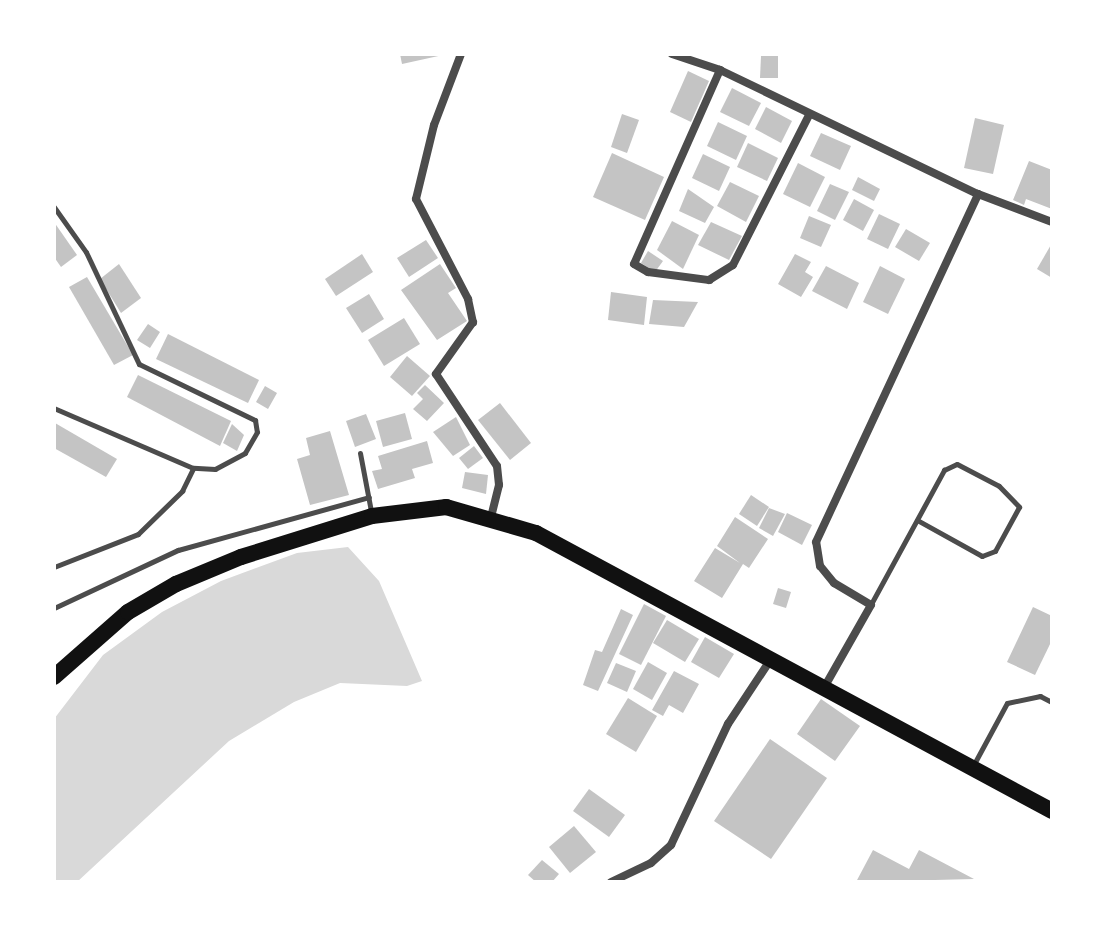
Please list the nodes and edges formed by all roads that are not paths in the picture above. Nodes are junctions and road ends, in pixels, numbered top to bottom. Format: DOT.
graph roads {
  1 [pos="461,54"];
  2 [pos="672,54"];
  3 [pos="720,70"];
  4 [pos="809,115"];
  5 [pos="978,194"];
  6 [pos="54,207"];
  7 [pos="1052,222"];
  8 [pos="54,408"];
  9 [pos="360,453"];
  10 [pos="193,468"];
  11 [pos="369,497"];
  12 [pos="372,516"];
  13 [pos="491,516"];
  14 [pos="917,520"];
  15 [pos="54,567"];
  16 [pos="871,605"];
  17 [pos="54,608"];
  18 [pos="771,658"];
  19 [pos="54,677"];
  20 [pos="825,686"];
  21 [pos="1052,702"];
  22 [pos="973,765"];
  23 [pos="1052,810"];
  24 [pos="611,882"];
  1 -- 13 [label="street"];
  2 -- 3 [label="street"];
  3 -- 4 [label="street"];
  3 -- 4 [label="street"];
  4 -- 5 [label="street"];
  5 -- 7 [label="street"];
  5 -- 16 [label="street"];
  6 -- 10 [label="lane"];
  8 -- 10 [label="lane"];
  9 -- 11 [label="lane"];
  10 -- 15 [label="lane"];
  11 -- 12 [label="lane"];
  11 -- 17 [label="lane"];
  12 -- 13 [label="main road"];
  12 -- 19 [label="main road"];
  13 -- 18 [label="main road"];
  14 -- 14 [label="lane"];
  14 -- 16 [label="lane"];
  16 -- 20 [label="street"];
  18 -- 20 [label="main road"];
  18 -- 24 [label="street"];
  20 -- 22 [label="main road"];
  21 -- 22 [label="lane"];
  22 -- 23 [label="main road"];
}
